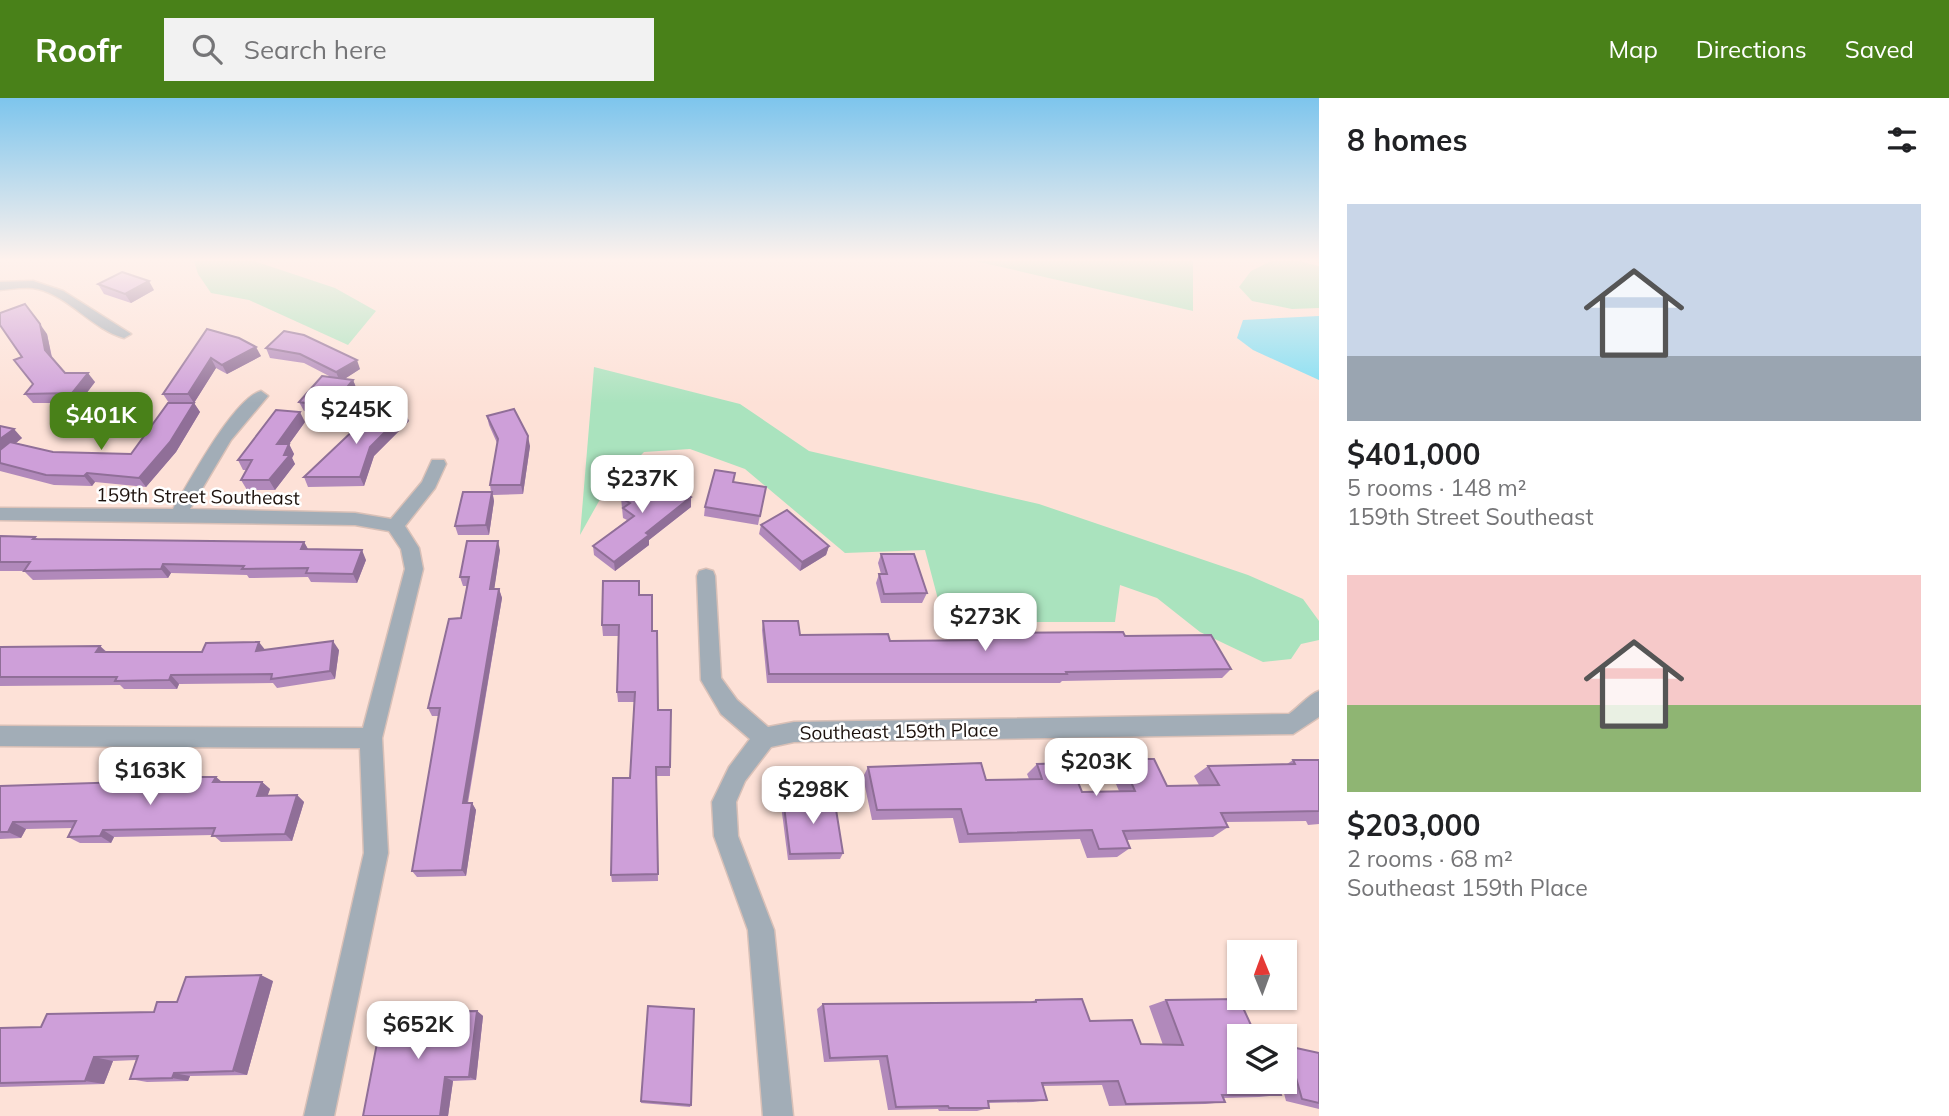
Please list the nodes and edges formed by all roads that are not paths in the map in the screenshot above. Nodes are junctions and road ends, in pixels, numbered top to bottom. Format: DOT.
graph roads {
  1 [pos="80,309"];
  2 [pos="124,334"];
  3 [pos="261,396"];
  4 [pos="438,464"];
  5 [pos="0,514"];
  6 [pos="178,516"];
  7 [pos="395,526"];
  8 [pos="706,576"];
  9 [pos="1319,700"];
  10 [pos="0,736"];
  11 [pos="371,738"];
  12 [pos="764,738"];
  13 [pos="319,1116"];
  14 [pos="778,1116"];
  1 -- 2 [label="street"];
  3 -- 6 [label="street"];
  4 -- 7 [label="street"];
  5 -- 6 [label="street, 159th Street Southeast"];
  6 -- 7 [label="street, 159th Street Southeast"];
  7 -- 11 [label="street"];
  8 -- 12 [label="street"];
  9 -- 12 [label="street, Southeast 159th Place"];
  10 -- 11 [label="street"];
  11 -- 13 [label="street"];
  12 -- 14 [label="street"];
}
